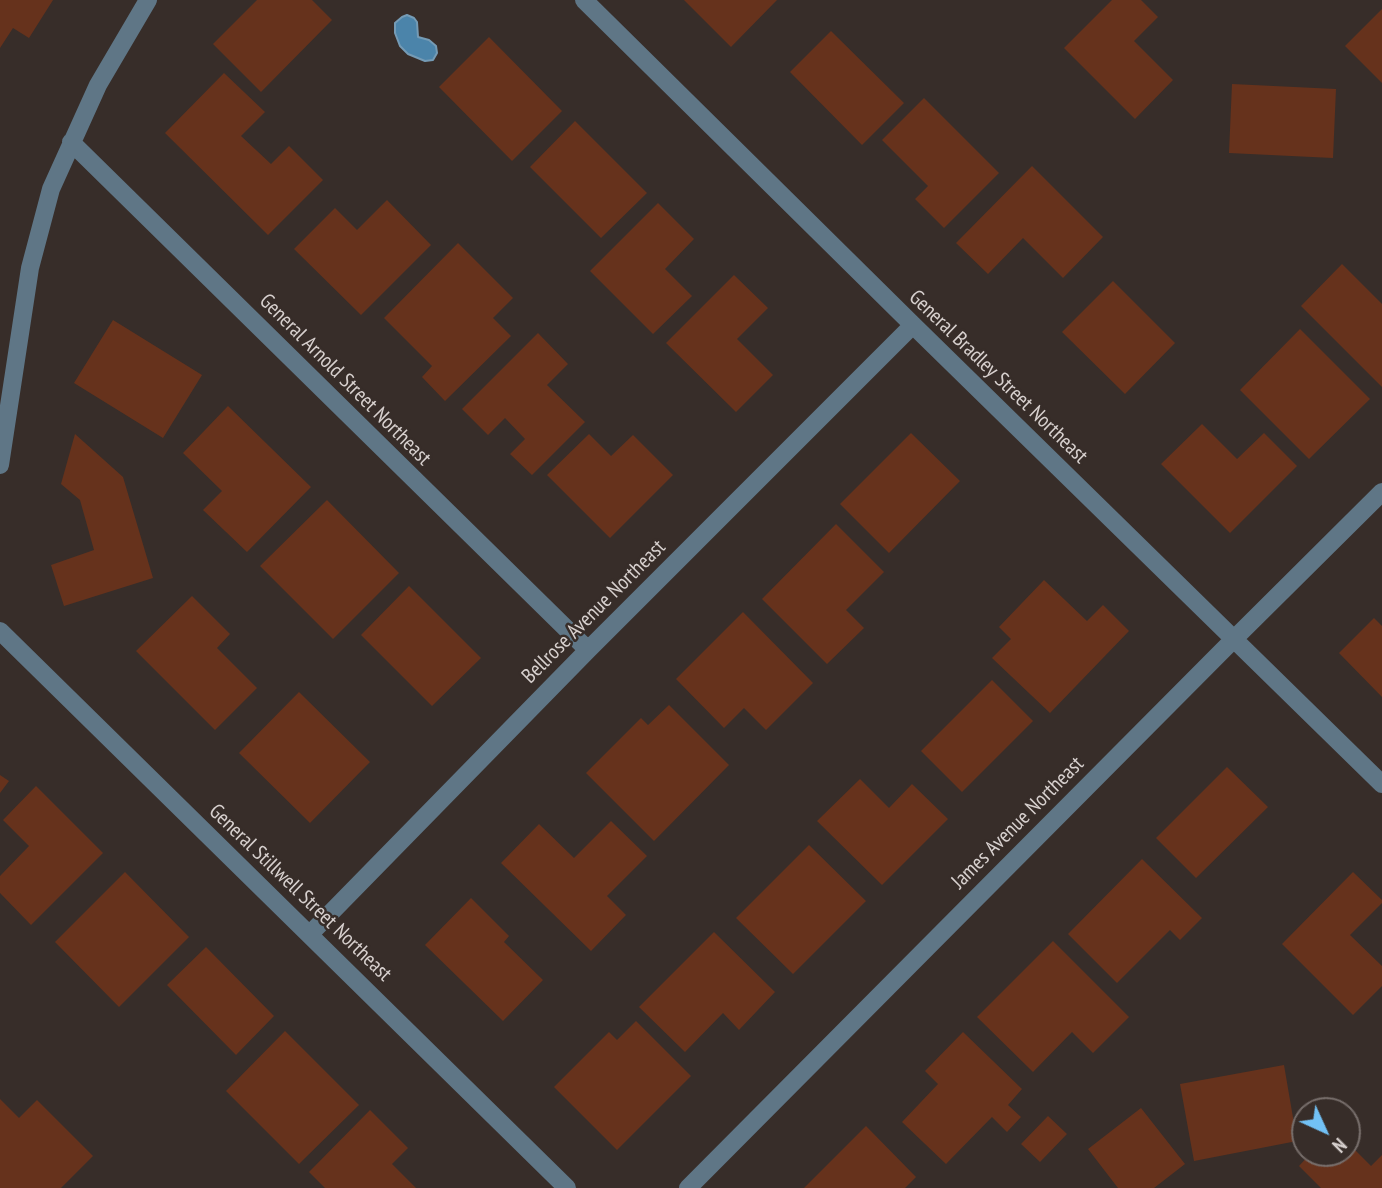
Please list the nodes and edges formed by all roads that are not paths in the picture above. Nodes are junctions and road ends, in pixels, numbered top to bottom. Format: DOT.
graph roads {
  1 [pos="148,0"];
  2 [pos="584,0"];
  3 [pos="72,142"];
  4 [pos="913,325"];
  5 [pos="0,465"];
  6 [pos="1382,492"];
  7 [pos="0,631"];
  8 [pos="1234,639"];
  9 [pos="588,650"];
  10 [pos="1382,784"];
  11 [pos="310,934"];
  12 [pos="568,1188"];
  13 [pos="688,1188"];
  1 -- 3 [label="street"];
  2 -- 4 [label="street, General Bradley Street Northeast"];
  3 -- 5 [label="street"];
  3 -- 9 [label="street, General Arnold Street Northeast"];
  4 -- 8 [label="street, General Bradley Street Northeast"];
  4 -- 9 [label="street, Bellrose Avenue Northeast"];
  6 -- 8 [label="street, James Avenue Northeast"];
  7 -- 11 [label="street, General Stillwell Street Northeast"];
  8 -- 10 [label="street, General Bradley Street Northeast"];
  8 -- 13 [label="street, James Avenue Northeast"];
  9 -- 11 [label="street, Bellrose Avenue Northeast"];
  11 -- 12 [label="street, General Stillwell Street Northeast"];
}
